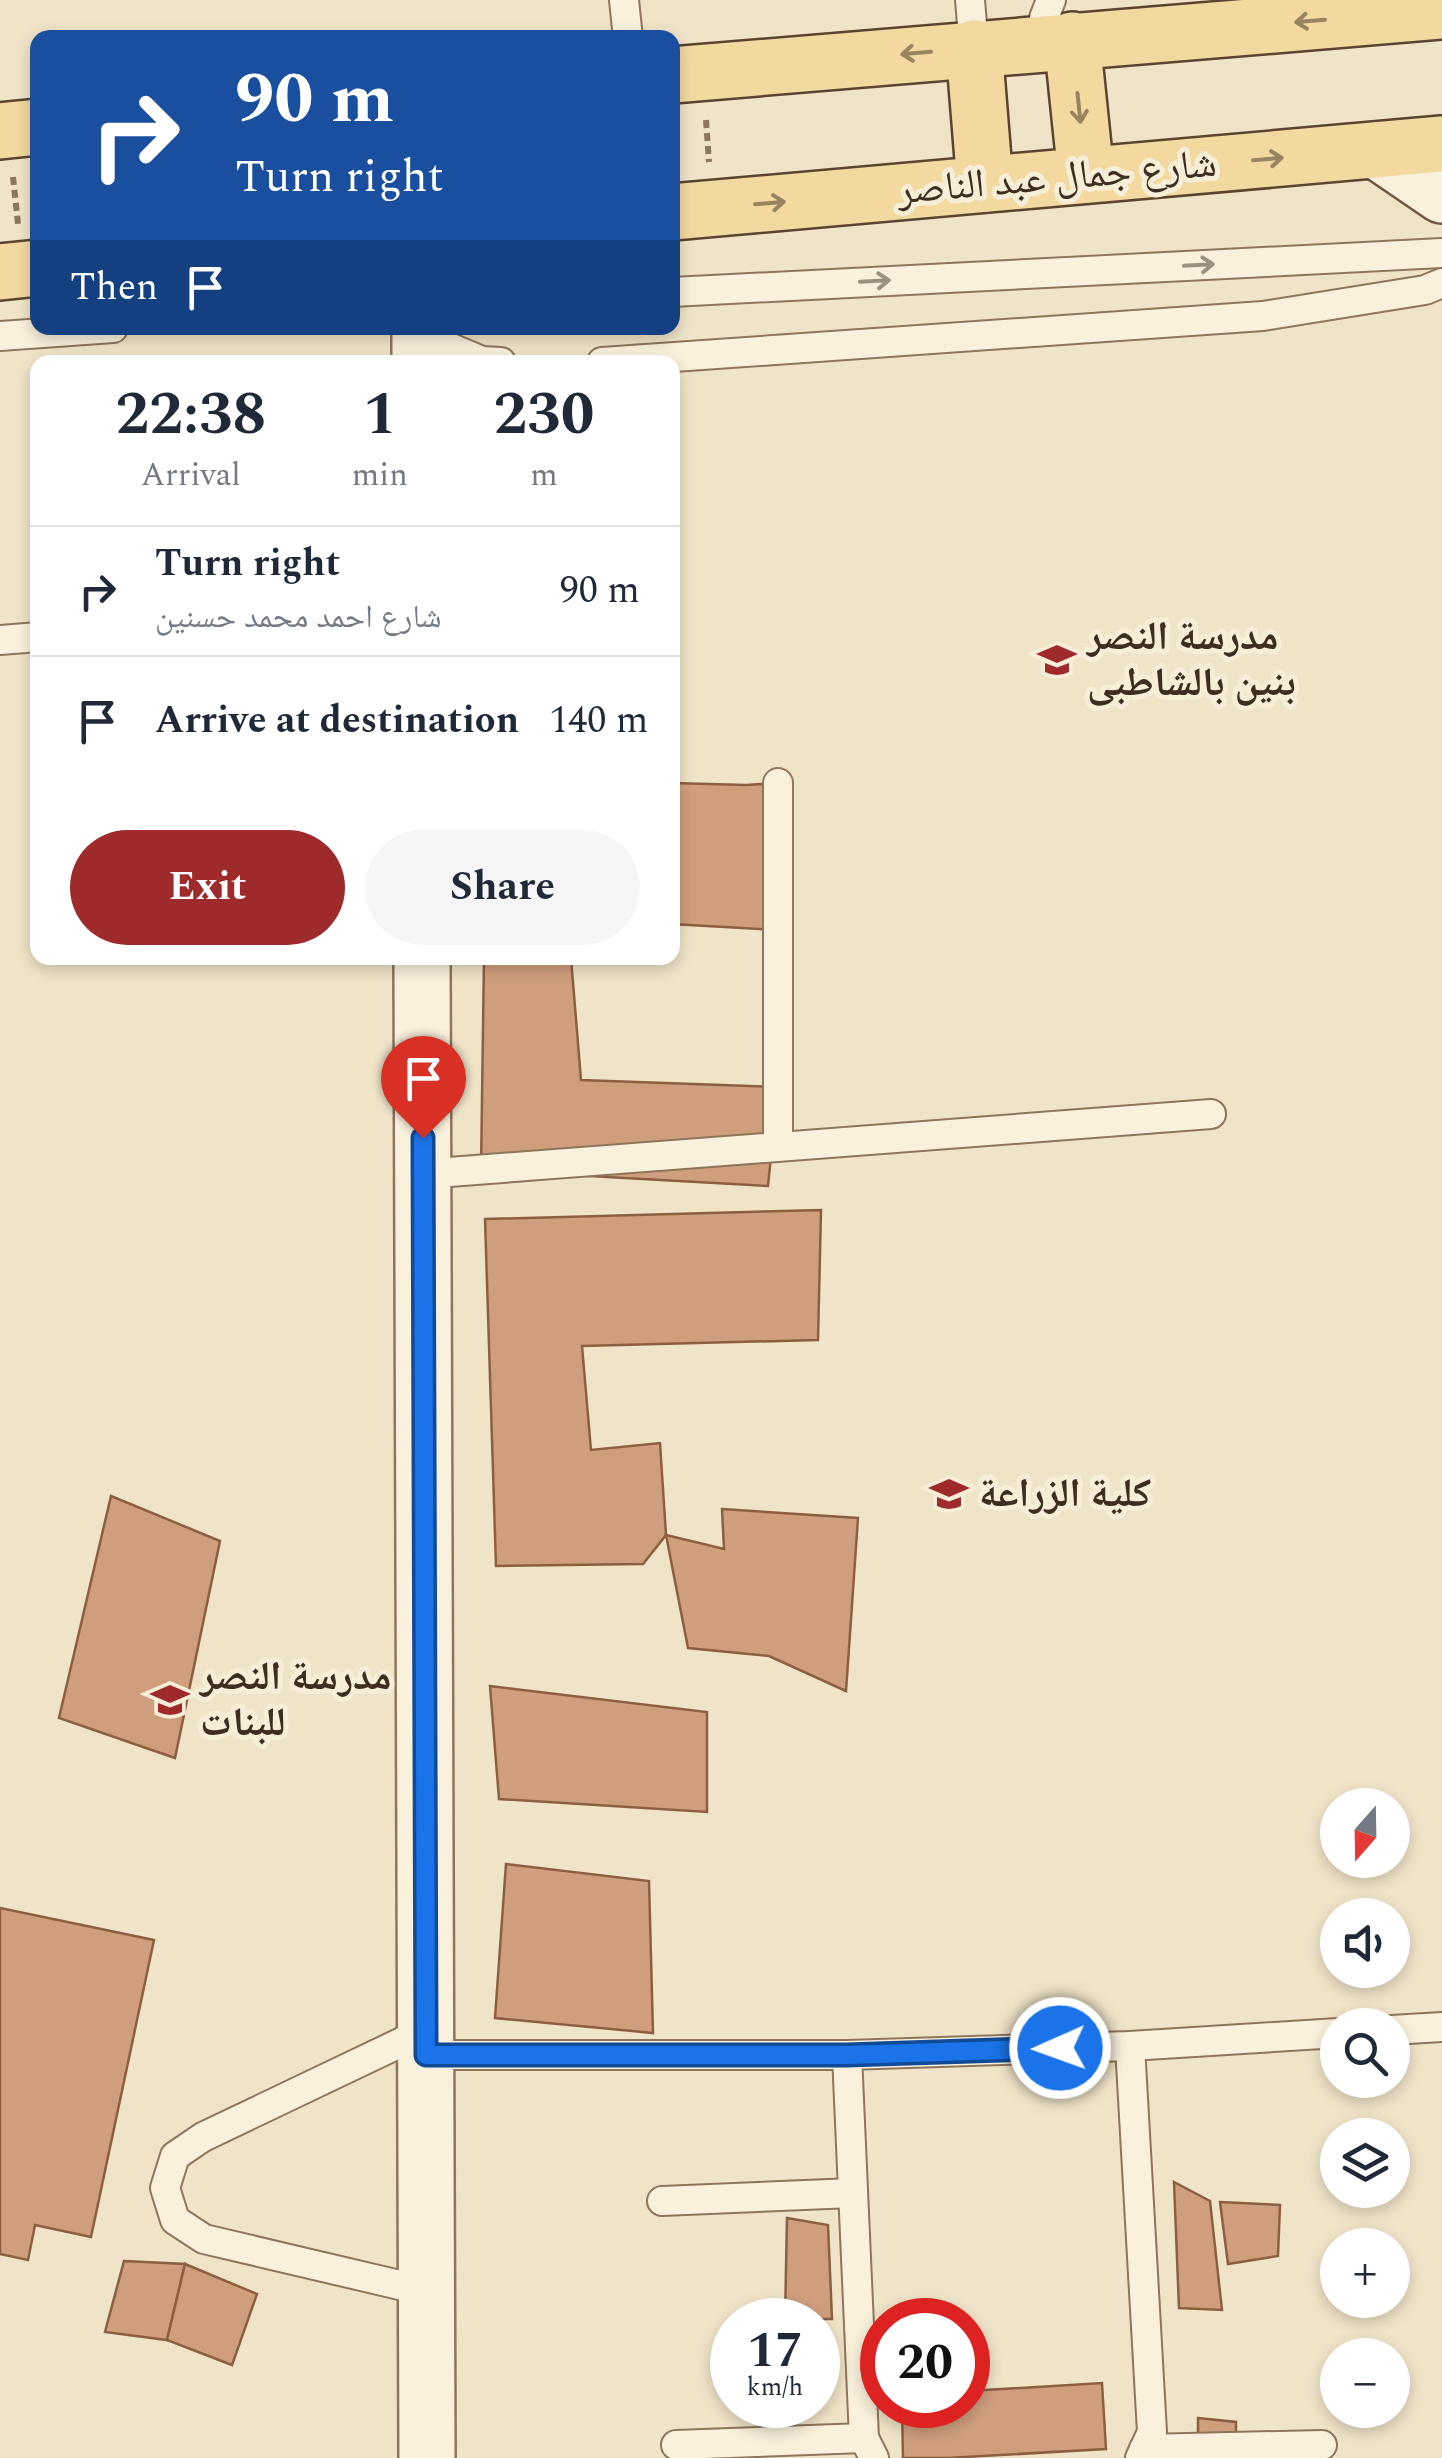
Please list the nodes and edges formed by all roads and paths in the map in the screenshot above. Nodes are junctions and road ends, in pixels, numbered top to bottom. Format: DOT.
graph roads {
  1 [pos="624,0"];
  2 [pos="1419,8"];
  3 [pos="972,24"];
  4 [pos="1056,28"];
  5 [pos="627,30"];
  6 [pos="688,73"];
  7 [pos="15,129"];
  8 [pos="1442,144"];
  9 [pos="1376,150"];
  10 [pos="1086,175"];
  11 [pos="985,184"];
  12 [pos="1442,195"];
  13 [pos="692,210"];
  14 [pos="1442,253"];
  15 [pos="20,270"];
  16 [pos="1442,283"];
  17 [pos="680,292"];
  18 [pos="30,334"];
  19 [pos="0,336"];
  20 [pos="420,342"];
  21 [pos="462,355"];
  22 [pos="680,357"];
  23 [pos="30,638"];
  24 [pos="0,640"];
  25 [pos="778,784"];
  26 [pos="422,965"];
  27 [pos="1211,1114"];
  28 [pos="778,1146"];
  29 [pos="423,1174"];
  30 [pos="1442,2026"];
  31 [pos="1410,2029"];
  32 [pos="1320,2034"];
  33 [pos="427,2042"];
  34 [pos="1130,2046"];
  35 [pos="847,2055"];
  36 [pos="853,2192"];
  37 [pos="662,2201"];
  38 [pos="425,2290"];
  39 [pos="1322,2445"];
  40 [pos="676,2446"];
  41 [pos="869,2448"];
  42 [pos="1142,2454"];
  43 [pos="427,2458"];
  1 -- 5 [label="lane"];
  2 -- 4 [label="main road, one-way"];
  3 -- 4 [label="main road"];
  3 -- 6 [label="main road, one-way"];
  3 -- 11 [label="main road"];
  4 -- 10 [label="main road, one-way"];
  6 -- 13 [label="path"];
  7 -- 15 [label="path"];
  8 -- 9 [label="main road, شارع جمال عبد الناصر"];
  10 -- 9 [label="main road, شارع جمال عبد الناصر, one-way"];
  9 -- 12 [label="street"];
  10 -- 11 [label="main road, شارع جمال عبد الناصر"];
  13 -- 11 [label="main road, شارع جمال عبد الناصر, one-way"];
  17 -- 14 [label="lane, one-way"];
  16 -- 22 [label="lane"];
  18 -- 19 [label="lane"];
  20 -- 21 [label="lane"];
  23 -- 24 [label="lane"];
  25 -- 28 [label="lane"];
  26 -- 29 [label="street"];
  27 -- 28 [label="lane"];
  28 -- 29 [label="lane"];
  29 -- 33 [label="street"];
  30 -- 31 [label="lane"];
  32 -- 34 [label="lane"];
  33 -- 35 [label="lane"];
  33 -- 38 [label="street"];
  33 -- 38 [label="lane"];
  34 -- 35 [label="lane"];
  34 -- 42 [label="lane"];
  35 -- 36 [label="lane"];
  36 -- 37 [label="lane"];
  36 -- 41 [label="lane"];
  38 -- 43 [label="street"];
  39 -- 42 [label="lane"];
  40 -- 41 [label="lane"];
}
